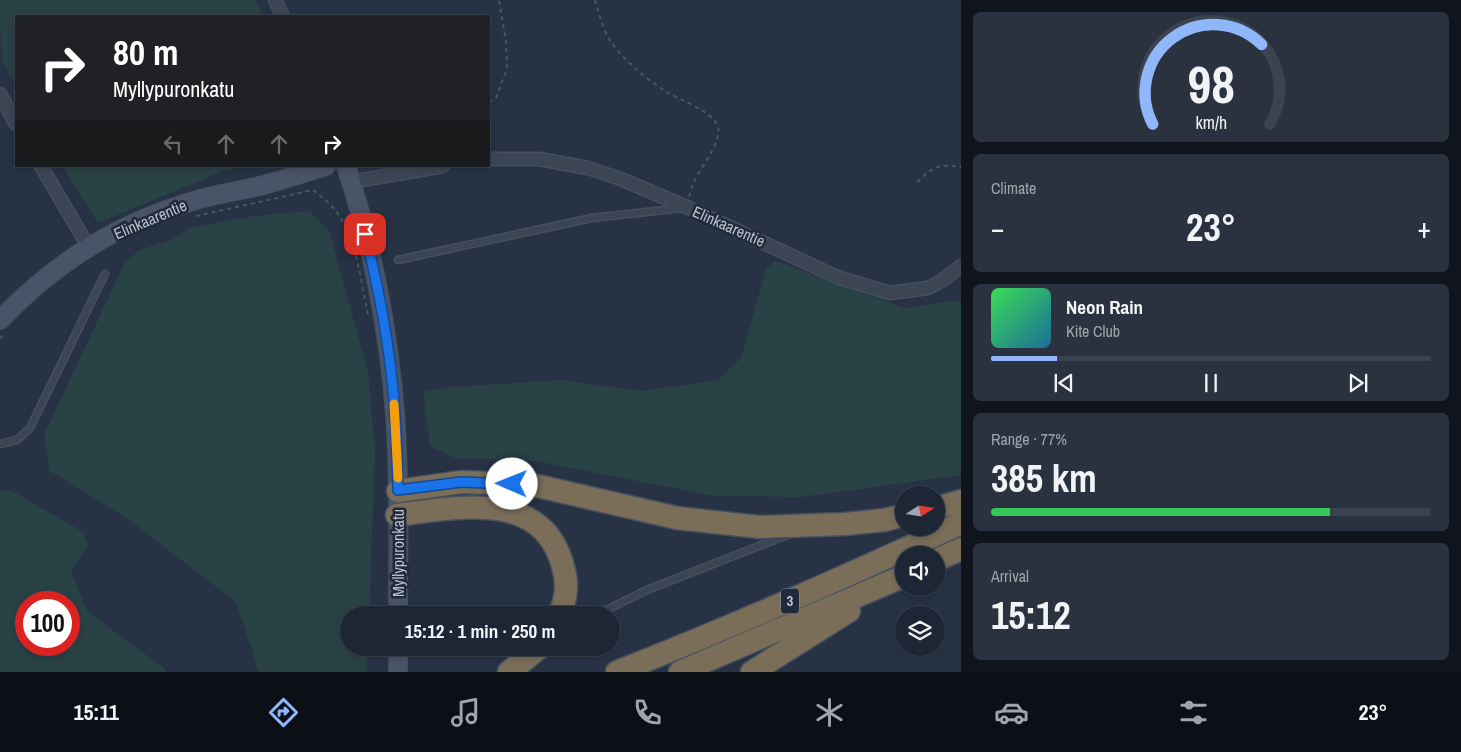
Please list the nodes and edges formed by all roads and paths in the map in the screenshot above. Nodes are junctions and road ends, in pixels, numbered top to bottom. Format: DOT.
graph roads {
  1 [pos="275,0"];
  2 [pos="499,0"];
  3 [pos="595,0"];
  4 [pos="282,15"];
  5 [pos="0,94"];
  6 [pos="490,101"];
  7 [pos="15,122"];
  8 [pos="490,159"];
  9 [pos="42,167"];
  10 [pos="323,167"];
  11 [pos="431,167"];
  12 [pos="961,167"];
  13 [pos="349,174"];
  14 [pos="917,182"];
  15 [pos="687,207"];
  16 [pos="192,216"];
  17 [pos="88,246"];
  18 [pos="398,260"];
  19 [pos="961,266"];
  20 [pos="105,274"];
  21 [pos="369,318"];
  22 [pos="5,324"];
  23 [pos="0,339"];
  24 [pos="0,444"];
  25 [pos="398,490"];
  26 [pos="961,501"];
  27 [pos="945,505"];
  28 [pos="398,515"];
  29 [pos="895,518"];
  30 [pos="961,524"];
  31 [pos="814,526"];
  32 [pos="961,548"];
  33 [pos="945,556"];
  34 [pos="895,580"];
  35 [pos="895,581"];
  36 [pos="398,606"];
  37 [pos="564,606"];
  38 [pos="614,606"];
  39 [pos="398,656"];
  40 [pos="529,656"];
  41 [pos="398,672"];
  42 [pos="509,672"];
  43 [pos="617,672"];
  44 [pos="680,672"];
  45 [pos="752,672"];
  1 -- 4 [label="street"];
  2 -- 6 [label="path"];
  3 -- 15 [label="path"];
  5 -- 7 [label="street"];
  8 -- 15 [label="street, Elinkaarentie"];
  9 -- 17 [label="street"];
  10 -- 17 [label="street, Elinkaarentie"];
  11 -- 13 [label="street"];
  12 -- 14 [label="path"];
  13 -- 25 [label="street, Myllypuronkatu"];
  15 -- 18 [label="lane"];
  15 -- 19 [label="street, Elinkaarentie"];
  16 -- 21 [label="path"];
  17 -- 22 [label="street, Elinkaarentie"];
  20 -- 24 [label="lane"];
  22 -- 23 [label="path"];
  25 -- 28 [label="street, Myllypuronkatu"];
  25 -- 31 [label="highway"];
  26 -- 27 [label="highway"];
  28 -- 36 [label="street, Myllypuronkatu"];
  28 -- 37 [label="highway"];
  29 -- 31 [label="highway"];
  30 -- 43 [label="highway, 3"];
  31 -- 38 [label="lane"];
  32 -- 33 [label="highway"];
  34 -- 44 [label="highway, 3"];
  35 -- 45 [label="highway"];
  39 -- 41 [label="street"];
  40 -- 42 [label="highway"];
}
